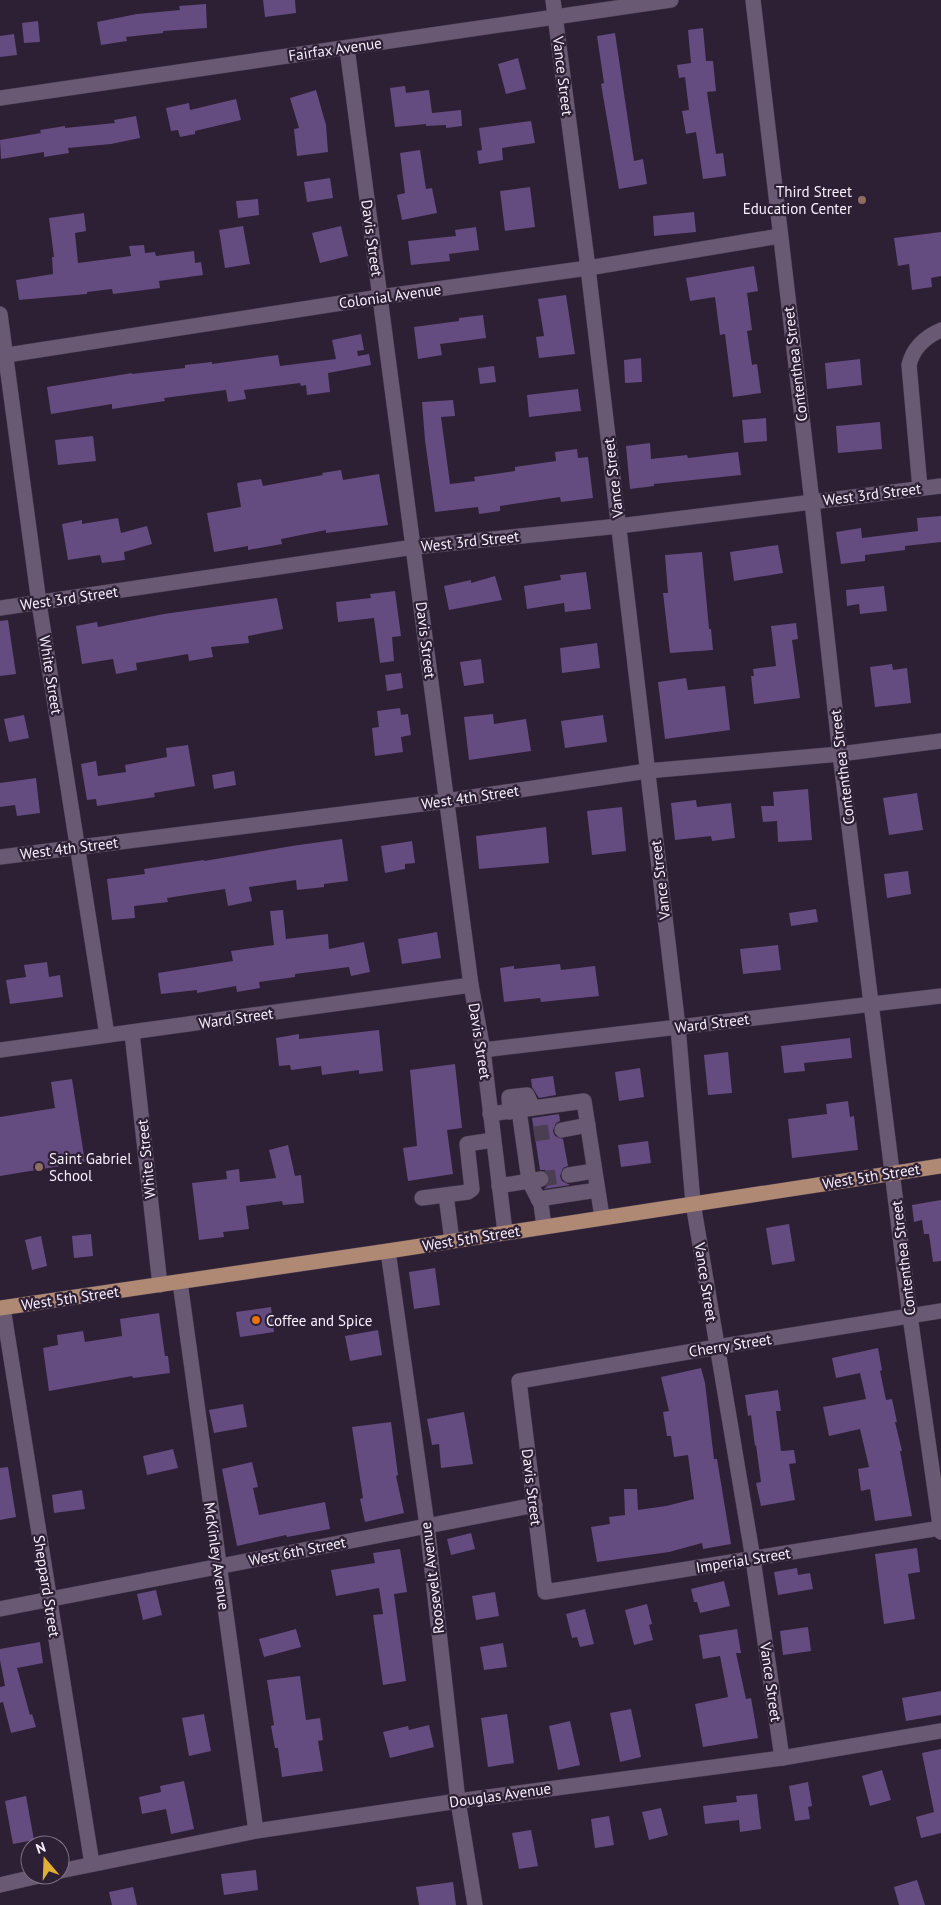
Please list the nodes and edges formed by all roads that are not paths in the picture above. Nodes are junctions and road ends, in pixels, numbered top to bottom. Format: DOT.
graph roads {
  1 [pos="553,0"];
  2 [pos="671,0"];
  3 [pos="753,0"];
  4 [pos="555,17"];
  5 [pos="347,48"];
  6 [pos="0,98"];
  7 [pos="780,236"];
  8 [pos="588,268"];
  9 [pos="380,297"];
  10 [pos="0,314"];
  11 [pos="941,330"];
  12 [pos="3,356"];
  13 [pos="941,486"];
  14 [pos="920,488"];
  15 [pos="812,502"];
  16 [pos="619,526"];
  17 [pos="414,547"];
  18 [pos="40,603"];
  19 [pos="0,608"];
  20 [pos="941,741"];
  21 [pos="840,754"];
  22 [pos="647,771"];
  23 [pos="446,801"];
  24 [pos="78,847"];
  25 [pos="0,857"];
  26 [pos="471,985"];
  27 [pos="941,996"];
  28 [pos="871,1004"];
  29 [pos="678,1027"];
  30 [pos="132,1033"];
  31 [pos="107,1035"];
  32 [pos="0,1050"];
  33 [pos="483,1050"];
  34 [pos="520,1110"];
  35 [pos="490,1114"];
  36 [pos="588,1125"];
  37 [pos="562,1130"];
  38 [pos="493,1140"];
  39 [pos="941,1166"];
  40 [pos="594,1171"];
  41 [pos="893,1173"];
  42 [pos="569,1175"];
  43 [pos="472,1179"];
  44 [pos="535,1180"];
  45 [pos="499,1181"];
  46 [pos="597,1190"];
  47 [pos="446,1195"];
  48 [pos="422,1198"];
  49 [pos="538,1199"];
  50 [pos="693,1203"];
  51 [pos="602,1217"];
  52 [pos="544,1226"];
  53 [pos="505,1232"];
  54 [pos="452,1241"];
  55 [pos="388,1251"];
  56 [pos="180,1282"];
  57 [pos="160,1285"];
  58 [pos="2,1308"];
  59 [pos="941,1311"];
  60 [pos="910,1316"];
  61 [pos="717,1347"];
  62 [pos="518,1381"];
  63 [pos="535,1505"];
  64 [pos="426,1525"];
  65 [pos="941,1529"];
  66 [pos="753,1559"];
  67 [pos="219,1566"];
  68 [pos="545,1592"];
  69 [pos="49,1601"];
  70 [pos="0,1610"];
  71 [pos="941,1731"];
  72 [pos="782,1758"];
  73 [pos="458,1801"];
  74 [pos="256,1831"];
  75 [pos="92,1864"];
  76 [pos="70,1869"];
  77 [pos="20,1880"];
  78 [pos="0,1885"];
  79 [pos="476,1905"];
  1 -- 4 [label="street, Vance Street"];
  2 -- 4 [label="street, Fairfax Avenue"];
  3 -- 7 [label="street, Contenthea Street"];
  4 -- 5 [label="street, Fairfax Avenue"];
  4 -- 8 [label="street, Vance Street"];
  5 -- 6 [label="street, Fairfax Avenue"];
  5 -- 9 [label="street, Davis Street"];
  7 -- 8 [label="street, Colonial Avenue"];
  7 -- 15 [label="street, Contenthea Street"];
  8 -- 9 [label="street, Colonial Avenue"];
  8 -- 16 [label="street, Vance Street"];
  9 -- 12 [label="street, Colonial Avenue"];
  9 -- 17 [label="street, Davis Street"];
  10 -- 12 [label="street, White Street"];
  11 -- 14 [label="street"];
  12 -- 18 [label="street, White Street"];
  13 -- 14 [label="street, West 3rd Street"];
  14 -- 15 [label="street, West 3rd Street"];
  15 -- 16 [label="street, West 3rd Street"];
  15 -- 21 [label="street, Contenthea Street"];
  16 -- 17 [label="street, West 3rd Street"];
  16 -- 22 [label="street, Vance Street"];
  17 -- 18 [label="street, West 3rd Street"];
  17 -- 23 [label="street, Davis Street"];
  18 -- 19 [label="street, West 3rd Street"];
  18 -- 24 [label="street, White Street"];
  20 -- 21 [label="street, West 4th Street"];
  21 -- 22 [label="street, West 4th Street"];
  21 -- 28 [label="street, Contenthea Street"];
  22 -- 23 [label="street, West 4th Street"];
  22 -- 29 [label="street, Vance Street"];
  23 -- 24 [label="street, West 4th Street"];
  23 -- 26 [label="street, Davis Street"];
  24 -- 25 [label="street, West 4th Street"];
  24 -- 31 [label="street, White Street"];
  26 -- 30 [label="street, Ward Street"];
  26 -- 33 [label="street, Davis Street"];
  27 -- 28 [label="street, Ward Street"];
  28 -- 29 [label="street, Ward Street"];
  28 -- 41 [label="street, Contenthea Street"];
  29 -- 33 [label="street, Ward Street"];
  29 -- 50 [label="street, Vance Street"];
  30 -- 31 [label="street, Ward Street"];
  30 -- 57 [label="street, White Street"];
  31 -- 32 [label="street, Ward Street"];
  33 -- 35 [label="street, Davis Street"];
  34 -- 35 [label="street"];
  34 -- 36 [label="street"];
  34 -- 44 [label="street"];
  35 -- 38 [label="street, Davis Street"];
  36 -- 37 [label="street"];
  36 -- 40 [label="street"];
  38 -- 43 [label="street"];
  38 -- 45 [label="street, Davis Street"];
  39 -- 41 [label="main road, West 5th Street"];
  40 -- 42 [label="street"];
  40 -- 46 [label="street"];
  41 -- 50 [label="main road, West 5th Street"];
  41 -- 60 [label="street, Contenthea Street"];
  43 -- 45 [label="street"];
  43 -- 47 [label="street"];
  44 -- 45 [label="street"];
  44 -- 49 [label="street"];
  45 -- 53 [label="street, Davis Street"];
  46 -- 49 [label="street"];
  46 -- 51 [label="street"];
  47 -- 48 [label="street"];
  47 -- 54 [label="street"];
  49 -- 52 [label="street"];
  50 -- 51 [label="main road, West 5th Street"];
  50 -- 61 [label="street, Vance Street"];
  51 -- 52 [label="main road, West 5th Street"];
  52 -- 53 [label="main road, West 5th Street"];
  53 -- 54 [label="main road, West 5th Street"];
  54 -- 55 [label="main road, West 5th Street"];
  55 -- 56 [label="main road, West 5th Street"];
  55 -- 64 [label="street, Roosevelt Avenue"];
  56 -- 57 [label="main road, West 5th Street"];
  56 -- 67 [label="street, McKinley Avenue"];
  57 -- 58 [label="main road, West 5th Street"];
  58 -- 69 [label="street, Sheppard Street"];
  59 -- 60 [label="street, Cherry Street"];
  60 -- 61 [label="street, Cherry Street"];
  60 -- 65 [label="street, Contenthea Street"];
  61 -- 62 [label="street, Cherry Street"];
  61 -- 66 [label="street, Vance Street"];
  62 -- 63 [label="street, Davis Street"];
  63 -- 64 [label="street, West 6th Street"];
  63 -- 68 [label="street, Davis Street"];
  64 -- 67 [label="street, West 6th Street"];
  64 -- 73 [label="street, Roosevelt Avenue"];
  65 -- 66 [label="street, Imperial Street"];
  66 -- 68 [label="street, Imperial Street"];
  66 -- 72 [label="street, Vance Street"];
  67 -- 69 [label="street, West 6th Street"];
  67 -- 74 [label="street, McKinley Avenue"];
  69 -- 70 [label="street, West 6th Street"];
  69 -- 75 [label="street, Sheppard Street"];
  71 -- 72 [label="street, Douglas Avenue"];
  72 -- 73 [label="street, Douglas Avenue"];
  73 -- 74 [label="street, Douglas Avenue"];
  73 -- 79 [label="street, Roosevelt Avenue"];
  74 -- 75 [label="street, Douglas Avenue"];
  75 -- 76 [label="street, Douglas Avenue"];
  77 -- 78 [label="street"];
}
